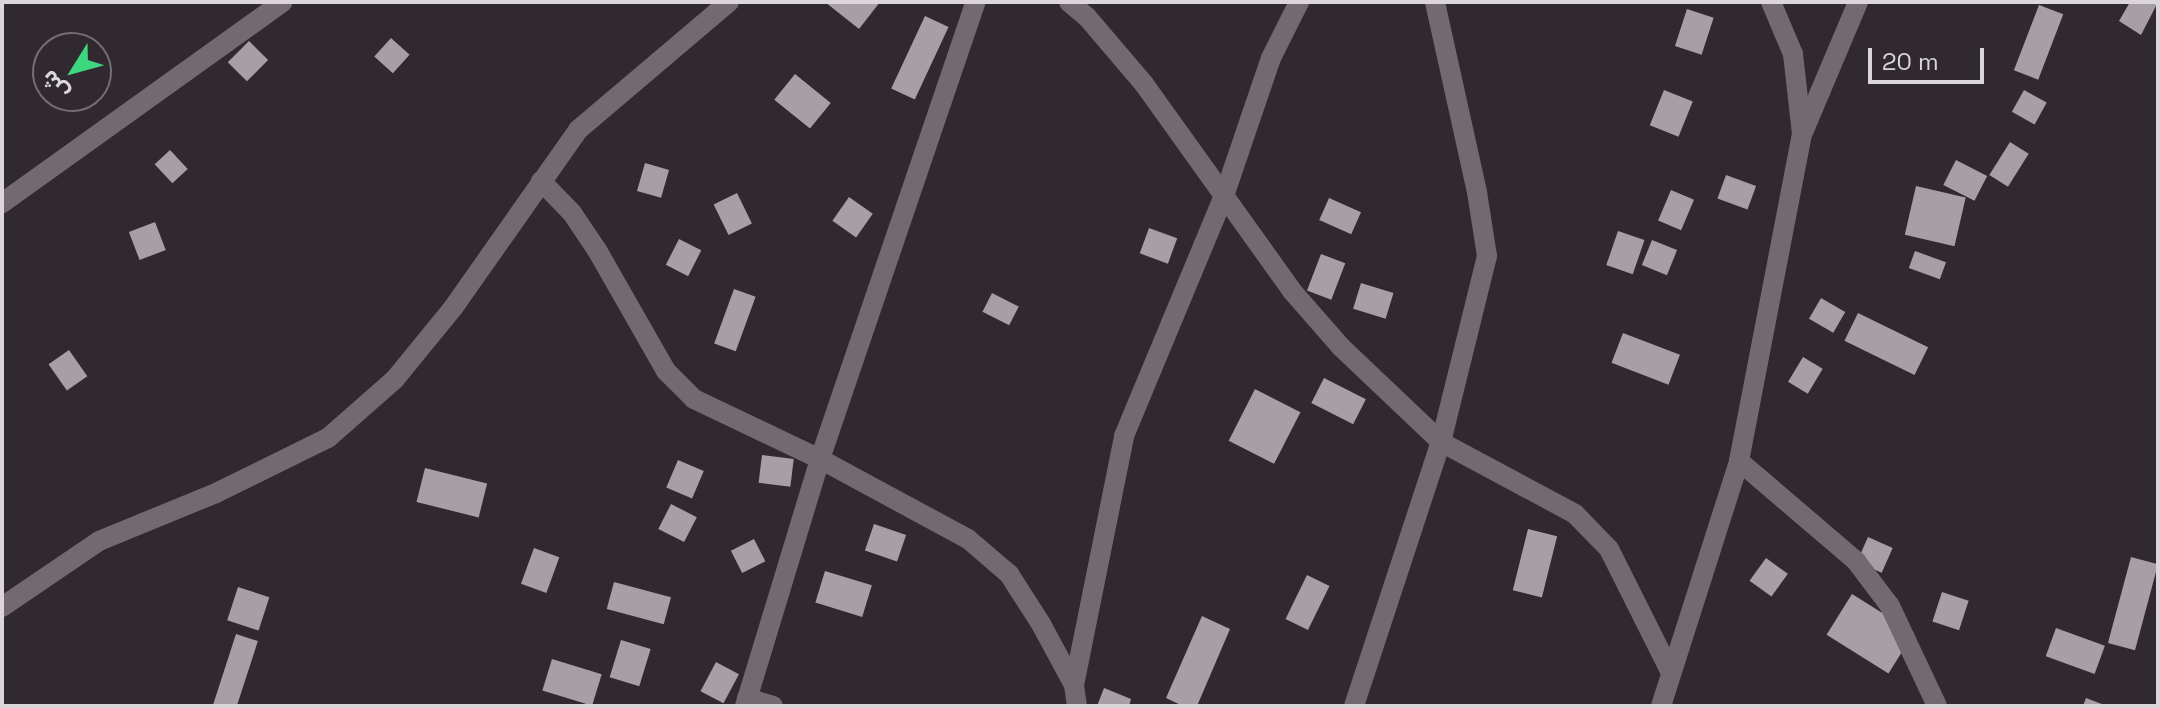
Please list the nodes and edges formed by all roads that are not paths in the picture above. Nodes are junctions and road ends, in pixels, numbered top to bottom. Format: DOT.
graph roads {
  1 [pos="283,2"];
  2 [pos="729,2"];
  3 [pos="976,2"];
  4 [pos="1069,2"];
  5 [pos="1299,2"];
  6 [pos="1435,2"];
  7 [pos="1771,2"];
  8 [pos="1858,2"];
  9 [pos="1802,134"];
  10 [pos="541,181"];
  11 [pos="1224,196"];
  12 [pos="2,203"];
  13 [pos="1441,442"];
  14 [pos="820,459"];
  15 [pos="1739,461"];
  16 [pos="2,607"];
  17 [pos="1671,673"];
  18 [pos="1074,685"];
  19 [pos="746,702"];
  20 [pos="773,706"];
  21 [pos="1077,706"];
  22 [pos="1354,706"];
  23 [pos="1661,706"];
  24 [pos="1937,706"];
  1 -- 12 [label="street"];
  2 -- 10 [label="street"];
  3 -- 14 [label="street"];
  4 -- 11 [label="street"];
  5 -- 11 [label="street"];
  6 -- 13 [label="street"];
  7 -- 9 [label="street"];
  8 -- 9 [label="street"];
  9 -- 15 [label="street"];
  10 -- 14 [label="street"];
  10 -- 16 [label="street"];
  11 -- 13 [label="street"];
  11 -- 18 [label="street"];
  13 -- 17 [label="street"];
  13 -- 22 [label="street"];
  14 -- 18 [label="street"];
  14 -- 19 [label="street"];
  15 -- 17 [label="street"];
  15 -- 24 [label="street"];
  17 -- 23 [label="street"];
  18 -- 21 [label="street"];
  19 -- 20 [label="street"];
}
